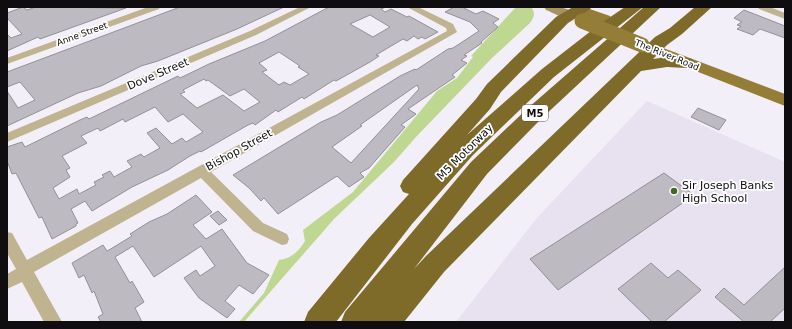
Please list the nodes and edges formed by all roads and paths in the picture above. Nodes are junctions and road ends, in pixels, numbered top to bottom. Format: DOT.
graph roads {
  1 [pos="156,7"];
  2 [pos="307,7"];
  3 [pos="411,7"];
  4 [pos="550,7"];
  5 [pos="635,7"];
  6 [pos="653,7"];
  7 [pos="704,7"];
  8 [pos="762,7"];
  9 [pos="579,12"];
  10 [pos="785,16"];
  11 [pos="676,32"];
  12 [pos="542,41"];
  13 [pos="652,43"];
  14 [pos="686,57"];
  15 [pos="7,61"];
  16 [pos="635,67"];
  17 [pos="785,92"];
  18 [pos="785,100"];
  19 [pos="7,138"];
  20 [pos="202,171"];
  21 [pos="7,238"];
  22 [pos="282,239"];
  23 [pos="25,271"];
  24 [pos="7,282"];
  25 [pos="53,322"];
  26 [pos="308,322"];
  27 [pos="318,322"];
  28 [pos="355,322"];
  29 [pos="386,322"];
  1 -- 15 [label="street, Anne Street"];
  2 -- 19 [label="street, Dove Street"];
  3 -- 20 [label="street, Bishop Street"];
  4 -- 9 [label="main road, The River Road"];
  4 -- 12 [label="highway"];
  5 -- 27 [label="highway, M5 Motorway / M5"];
  6 -- 28 [label="highway, M5 Motorway / M5"];
  7 -- 11 [label="highway"];
  8 -- 10 [label="street"];
  9 -- 12 [label="highway"];
  9 -- 13 [label="main road, The River Road, bridge"];
  11 -- 13 [label="highway"];
  11 -- 14 [label="highway"];
  12 -- 26 [label="highway"];
  13 -- 14 [label="main road, The River Road"];
  13 -- 16 [label="highway"];
  14 -- 16 [label="highway"];
  14 -- 17 [label="main road, The River Road"];
  14 -- 18 [label="main road, The River Road"];
  16 -- 29 [label="highway"];
  20 -- 22 [label="street"];
  20 -- 23 [label="street, Bishop Street"];
  21 -- 23 [label="street"];
  23 -- 24 [label="street, Bishop Street"];
  23 -- 25 [label="street"];
}
